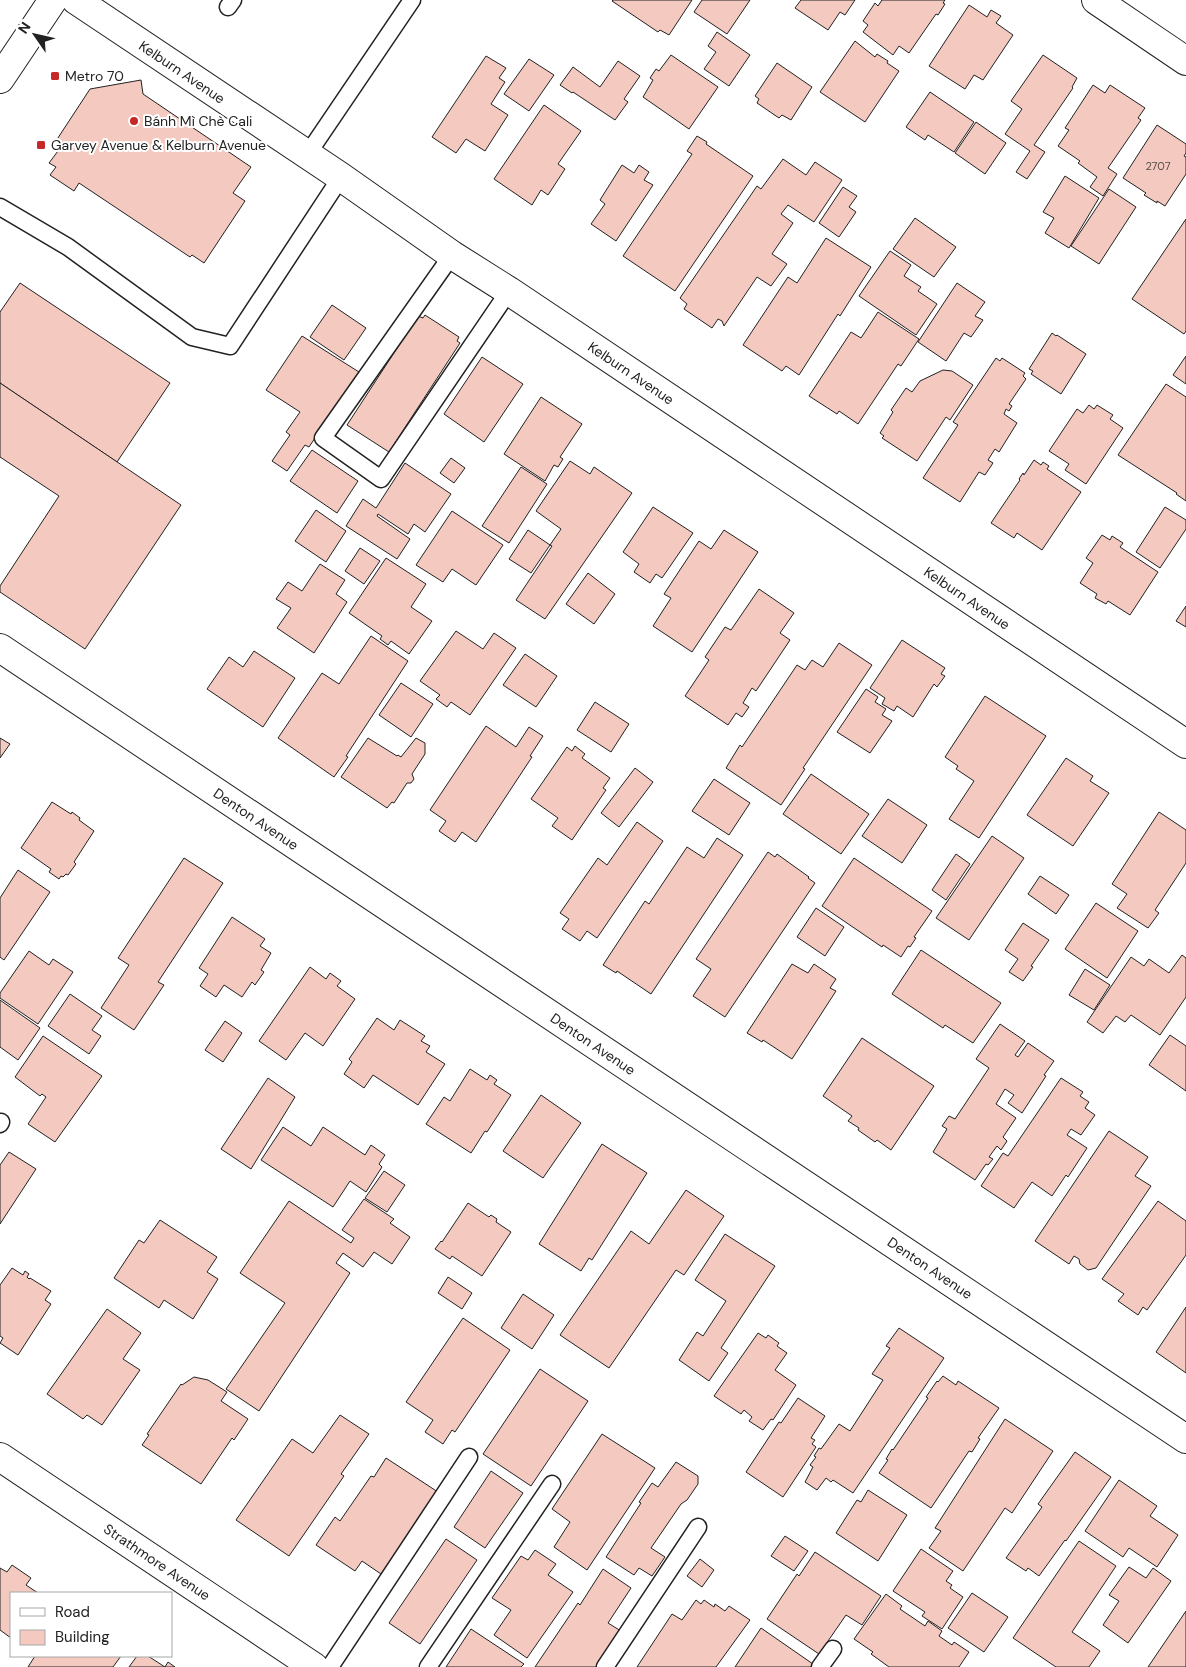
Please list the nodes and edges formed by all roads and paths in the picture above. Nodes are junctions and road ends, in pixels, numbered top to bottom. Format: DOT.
graph roads {
  1 [pos="53,0"];
  2 [pos="76,0"];
  3 [pos="412,0"];
  4 [pos="1096,0"];
  5 [pos="1186,61"];
  6 [pos="0,79"];
  7 [pos="307,155"];
  8 [pos="341,177"];
  9 [pos="0,207"];
  10 [pos="452,255"];
  11 [pos="509,291"];
  12 [pos="0,648"];
  13 [pos="1186,744"];
  14 [pos="1186,1439"];
  15 [pos="0,1457"];
  16 [pos="469,1457"];
  17 [pos="552,1484"];
  18 [pos="698,1527"];
  19 [pos="833,1649"];
  20 [pos="314,1667"];
  21 [pos="330,1667"];
  22 [pos="428,1667"];
  23 [pos="605,1667"];
  24 [pos="820,1667"];
  1 -- 6 [label="street"];
  2 -- 7 [label="street, Kelburn Avenue"];
  3 -- 7 [label="lane"];
  4 -- 5 [label="street"];
  7 -- 8 [label="street, Kelburn Avenue"];
  8 -- 9 [label="lane"];
  8 -- 10 [label="street, Kelburn Avenue"];
  10 -- 11 [label="street, Kelburn Avenue"];
  10 -- 11 [label="lane"];
  11 -- 13 [label="street, Kelburn Avenue"];
  12 -- 14 [label="street, Denton Avenue"];
  15 -- 20 [label="street, Strathmore Avenue"];
  16 -- 21 [label="lane"];
  17 -- 22 [label="lane"];
  18 -- 23 [label="lane"];
  19 -- 24 [label="lane"];
}
